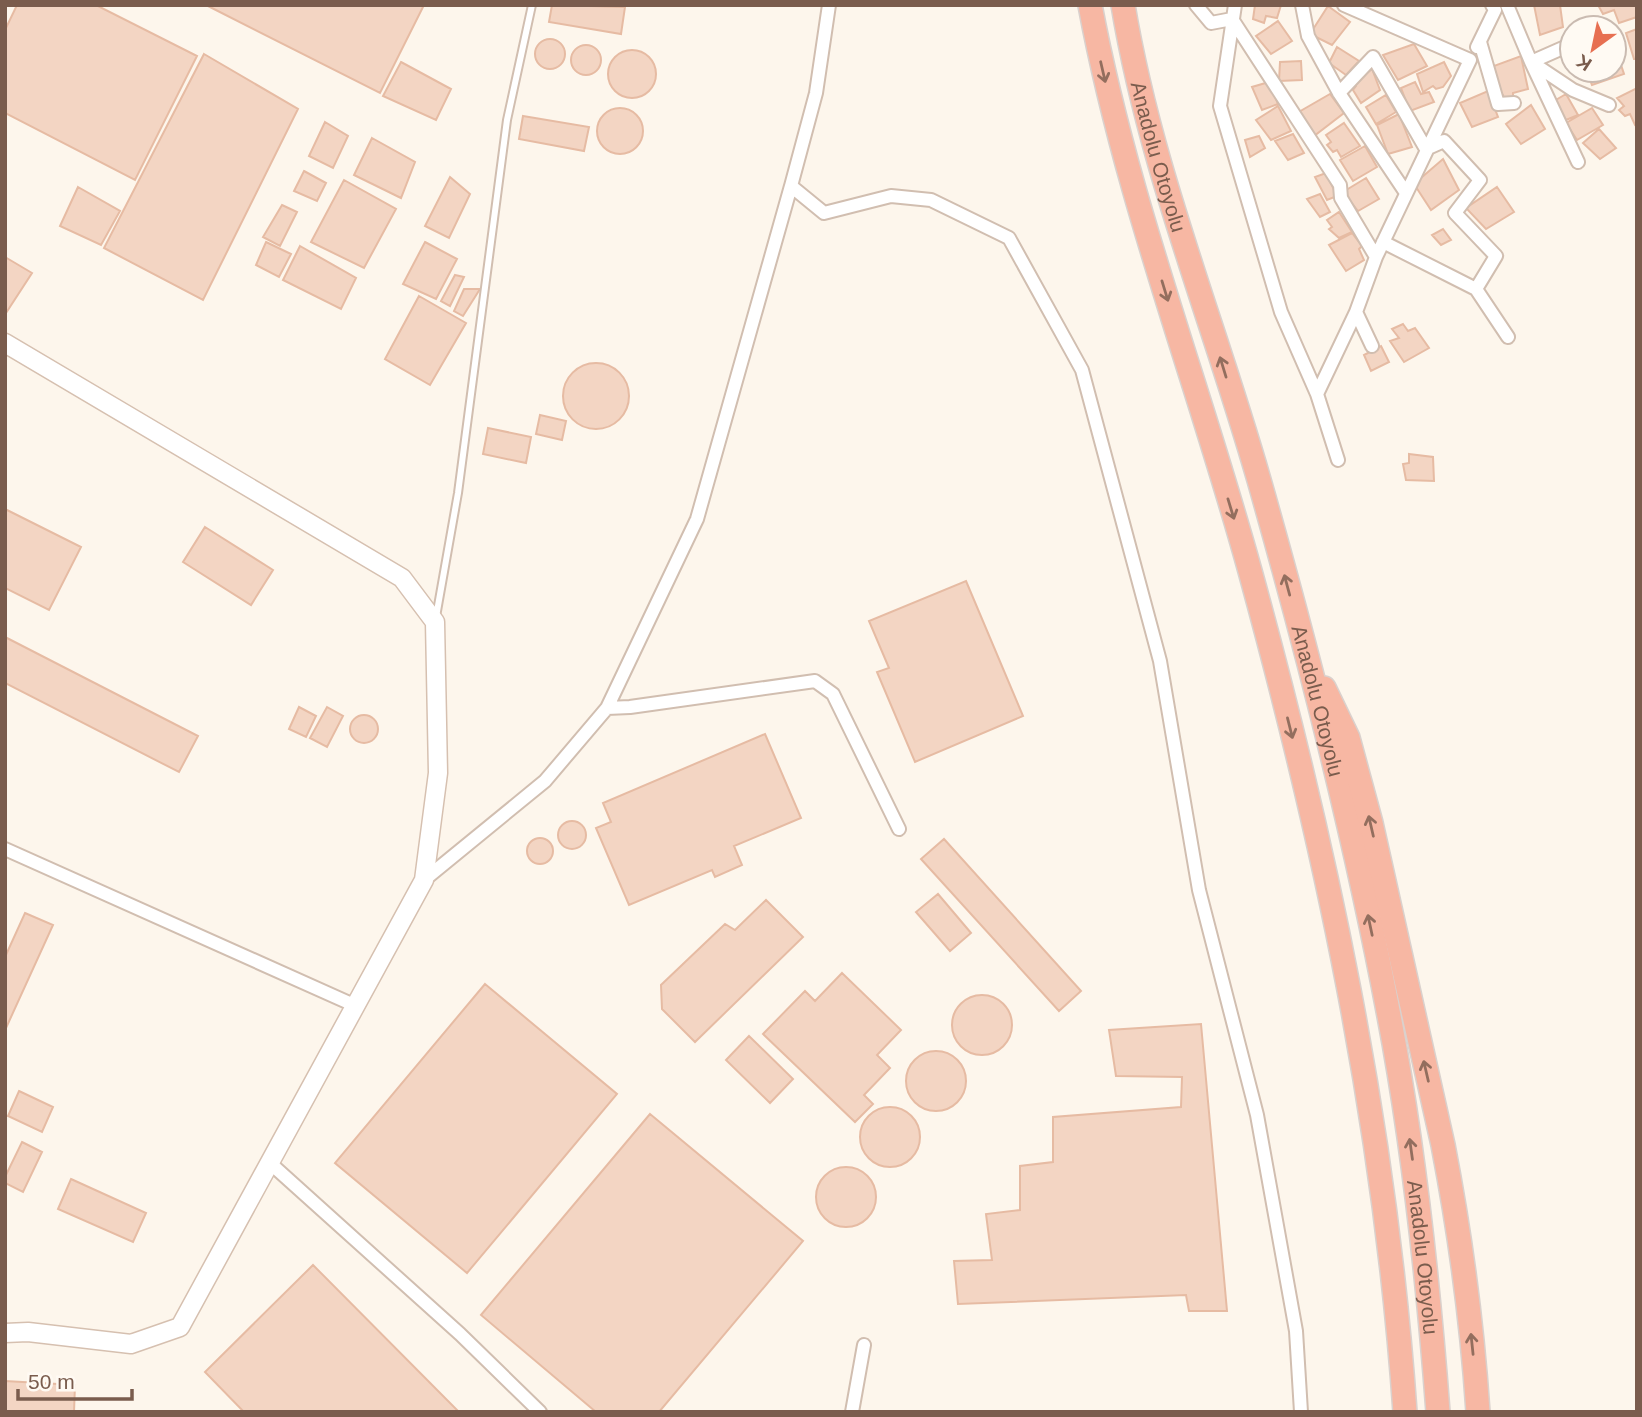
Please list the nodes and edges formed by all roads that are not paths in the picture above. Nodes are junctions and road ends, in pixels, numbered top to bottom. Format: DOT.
graph roads {
  1 [pos="532,5"];
  2 [pos="829,5"];
  3 [pos="1090,5"];
  4 [pos="1123,5"];
  5 [pos="1196,5"];
  6 [pos="1235,5"];
  7 [pos="1302,5"];
  8 [pos="1344,5"];
  9 [pos="1500,6"];
  10 [pos="1232,19"];
  11 [pos="1480,42"];
  12 [pos="1558,50"];
  13 [pos="1470,60"];
  14 [pos="1531,62"];
  15 [pos="1339,93"];
  16 [pos="1514,103"];
  17 [pos="1609,105"];
  18 [pos="1426,149"];
  19 [pos="1578,162"];
  20 [pos="791,187"];
  21 [pos="1406,193"];
  22 [pos="1383,242"];
  23 [pos="1376,257"];
  24 [pos="1476,289"];
  25 [pos="1356,312"];
  26 [pos="1508,337"];
  27 [pos="5,343"];
  28 [pos="1372,346"];
  29 [pos="1317,394"];
  30 [pos="1338,460"];
  31 [pos="435,622"];
  32 [pos="1305,650"];
  33 [pos="607,708"];
  34 [pos="899,828"];
  35 [pos="5,849"];
  36 [pos="424,880"];
  37 [pos="356,1006"];
  38 [pos="271,1163"];
  39 [pos="5,1333"];
  40 [pos="864,1346"];
  41 [pos="540,1412"];
  42 [pos="852,1412"];
  43 [pos="1301,1412"];
  44 [pos="1405,1412"];
  45 [pos="1438,1412"];
  46 [pos="1478,1412"];
  1 -- 31 [label="lane"];
  2 -- 20 [label="street"];
  3 -- 44 [label="highway, Anadolu Otoyolu, one-way"];
  32 -- 4 [label="highway, Anadolu Otoyolu, one-way"];
  5 -- 10 [label="street"];
  6 -- 10 [label="street"];
  7 -- 15 [label="street"];
  8 -- 13 [label="street"];
  9 -- 11 [label="street"];
  9 -- 14 [label="street"];
  10 -- 23 [label="street"];
  10 -- 29 [label="street"];
  11 -- 13 [label="street"];
  11 -- 16 [label="street"];
  12 -- 14 [label="street"];
  13 -- 18 [label="street"];
  14 -- 17 [label="street"];
  14 -- 19 [label="street"];
  15 -- 18 [label="street"];
  15 -- 21 [label="street"];
  18 -- 21 [label="street"];
  18 -- 24 [label="street"];
  20 -- 33 [label="street"];
  20 -- 43 [label="street"];
  21 -- 22 [label="street"];
  22 -- 23 [label="street"];
  22 -- 24 [label="street"];
  23 -- 25 [label="street"];
  24 -- 26 [label="street"];
  25 -- 28 [label="street"];
  25 -- 29 [label="street"];
  27 -- 31 [label="street"];
  29 -- 30 [label="street"];
  31 -- 36 [label="street"];
  45 -- 32 [label="highway, Anadolu Otoyolu, one-way"];
  46 -- 32 [label="highway, one-way"];
  33 -- 34 [label="street"];
  33 -- 36 [label="street"];
  35 -- 37 [label="street"];
  36 -- 37 [label="street"];
  37 -- 38 [label="street"];
  38 -- 39 [label="street"];
  38 -- 41 [label="street"];
  40 -- 42 [label="street"];
}
